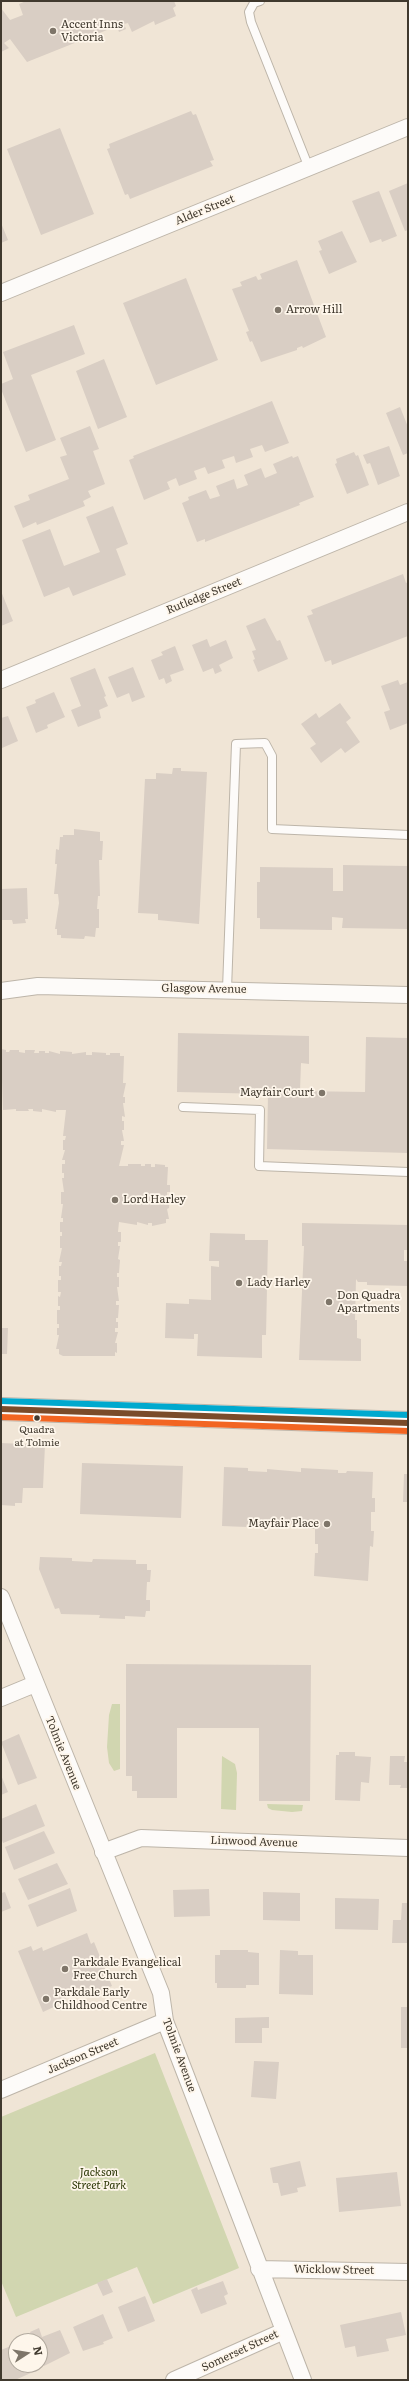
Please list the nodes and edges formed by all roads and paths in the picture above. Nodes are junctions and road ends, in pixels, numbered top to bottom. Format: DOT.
graph roads {
  1 [pos="260,1"];
  2 [pos="408,127"];
  3 [pos="309,168"];
  4 [pos="1,293"];
  5 [pos="408,512"];
  6 [pos="1,680"];
  7 [pos="408,835"];
  8 [pos="227,989"];
  9 [pos="1,991"];
  10 [pos="408,995"];
  11 [pos="183,1107"];
  12 [pos="408,1172"];
  13 [pos="1,1409"];
  14 [pos="408,1423"];
  15 [pos="1,1597"];
  16 [pos="36,1684"];
  17 [pos="1,1698"];
  18 [pos="408,1848"];
  19 [pos="103,1852"];
  20 [pos="165,2021"];
  21 [pos="1,2090"];
  22 [pos="259,2269"];
  23 [pos="408,2272"];
  24 [pos="284,2331"];
  25 [pos="174,2380"];
  26 [pos="303,2380"];
  1 -- 3 [label="lane"];
  2 -- 3 [label="street, Alder Street"];
  3 -- 4 [label="street, Alder Street"];
  5 -- 6 [label="street, Rutledge Street"];
  7 -- 8 [label="lane"];
  8 -- 9 [label="street, Glasgow Avenue"];
  8 -- 10 [label="street, Glasgow Avenue"];
  11 -- 12 [label="lane"];
  13 -- 14 [label="main road"];
  15 -- 16 [label="street, Tolmie Avenue"];
  16 -- 17 [label="street"];
  16 -- 19 [label="street, Tolmie Avenue"];
  18 -- 19 [label="street, Linwood Avenue"];
  19 -- 20 [label="street, Tolmie Avenue"];
  20 -- 21 [label="street, Jackson Street"];
  20 -- 22 [label="street, Tolmie Avenue"];
  22 -- 23 [label="street, Wicklow Street"];
  22 -- 24 [label="street, Tolmie Avenue"];
  24 -- 25 [label="street, Somerset Street"];
  24 -- 26 [label="street, Tolmie Avenue"];
}
